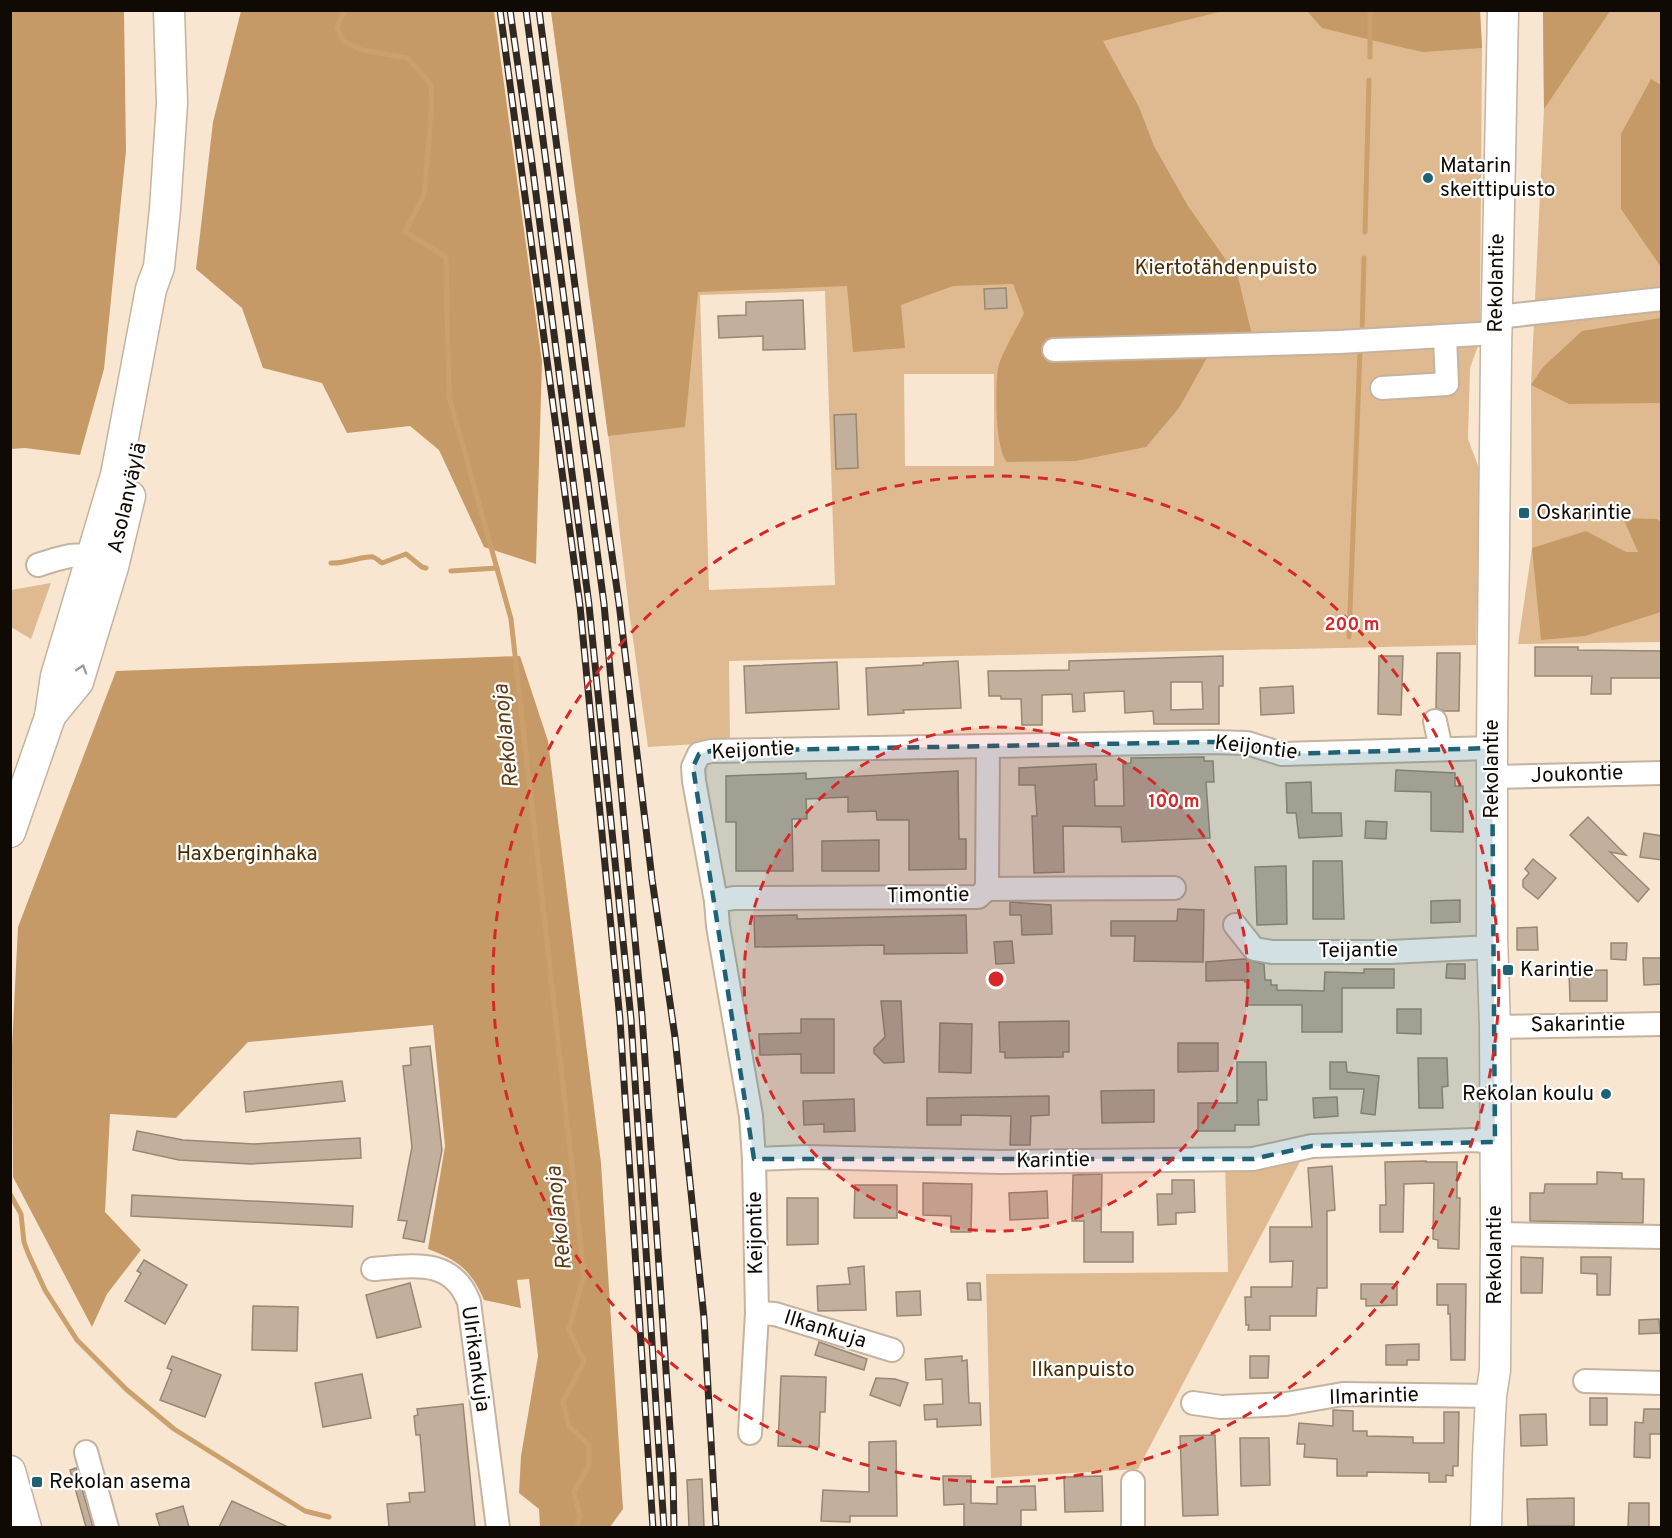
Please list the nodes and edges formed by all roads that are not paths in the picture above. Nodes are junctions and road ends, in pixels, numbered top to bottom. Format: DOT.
graph roads {
  1 [pos="169,10"];
  2 [pos="1503,10"];
  3 [pos="1662,299"];
  4 [pos="1497,325"];
  5 [pos="1444,337"];
  6 [pos="1054,350"];
  7 [pos="1382,388"];
  8 [pos="1435,721"];
  9 [pos="988,746"];
  10 [pos="1441,748"];
  11 [pos="1492,748"];
  12 [pos="1662,773"];
  13 [pos="1492,777"];
  14 [pos="10,832"];
  15 [pos="1174,888"];
  16 [pos="987,889"];
  17 [pos="716,901"];
  18 [pos="1235,925"];
  19 [pos="1492,947"];
  20 [pos="1662,1024"];
  21 [pos="1495,1027"];
  22 [pos="1495,1142"];
  23 [pos="754,1159"];
  24 [pos="1496,1233"];
  25 [pos="1662,1238"];
  26 [pos="373,1269"];
  27 [pos="757,1313"];
  28 [pos="892,1350"];
  29 [pos="1585,1382"];
  30 [pos="1662,1383"];
  31 [pos="1491,1396"];
  32 [pos="1193,1403"];
  33 [pos="750,1433"];
  34 [pos="86,1452"];
  35 [pos="11,1464"];
  36 [pos="1133,1482"];
  37 [pos="26,1527"];
  38 [pos="107,1527"];
  39 [pos="498,1527"];
  40 [pos="1133,1527"];
  41 [pos="1486,1527"];
  1 -- 14 [label="main road, Asolanväylä"];
  2 -- 4 [label="main road, Rekolantie"];
  3 -- 4 [label="street"];
  4 -- 5 [label="street"];
  4 -- 11 [label="main road, Rekolantie"];
  5 -- 6 [label="street"];
  5 -- 7 [label="street"];
  8 -- 10 [label="street"];
  9 -- 10 [label="street, Keijontie"];
  9 -- 16 [label="street"];
  9 -- 17 [label="street, Keijontie"];
  10 -- 11 [label="street, Keijontie"];
  11 -- 13 [label="main road, Rekolantie"];
  12 -- 13 [label="street, Joukontie"];
  13 -- 19 [label="main road, Rekolantie"];
  15 -- 16 [label="street, Timontie"];
  16 -- 17 [label="street, Timontie"];
  17 -- 23 [label="street, Keijontie"];
  18 -- 19 [label="street, Teijantie"];
  19 -- 21 [label="main road, Rekolantie"];
  20 -- 21 [label="street, Sakarintie"];
  21 -- 22 [label="main road, Rekolantie"];
  22 -- 23 [label="street, Karintie"];
  22 -- 24 [label="main road, Rekolantie"];
  23 -- 27 [label="street, Keijontie"];
  24 -- 25 [label="street"];
  24 -- 31 [label="main road, Rekolantie"];
  26 -- 39 [label="street, Ulrikankuja"];
  27 -- 28 [label="street, Ilkankuja"];
  27 -- 33 [label="street, Keijontie"];
  29 -- 30 [label="street"];
  31 -- 32 [label="street, Ilmarintie"];
  31 -- 41 [label="main road, Rekolantie"];
  34 -- 38 [label="street"];
  35 -- 37 [label="main road"];
  36 -- 40 [label="street"];
}
